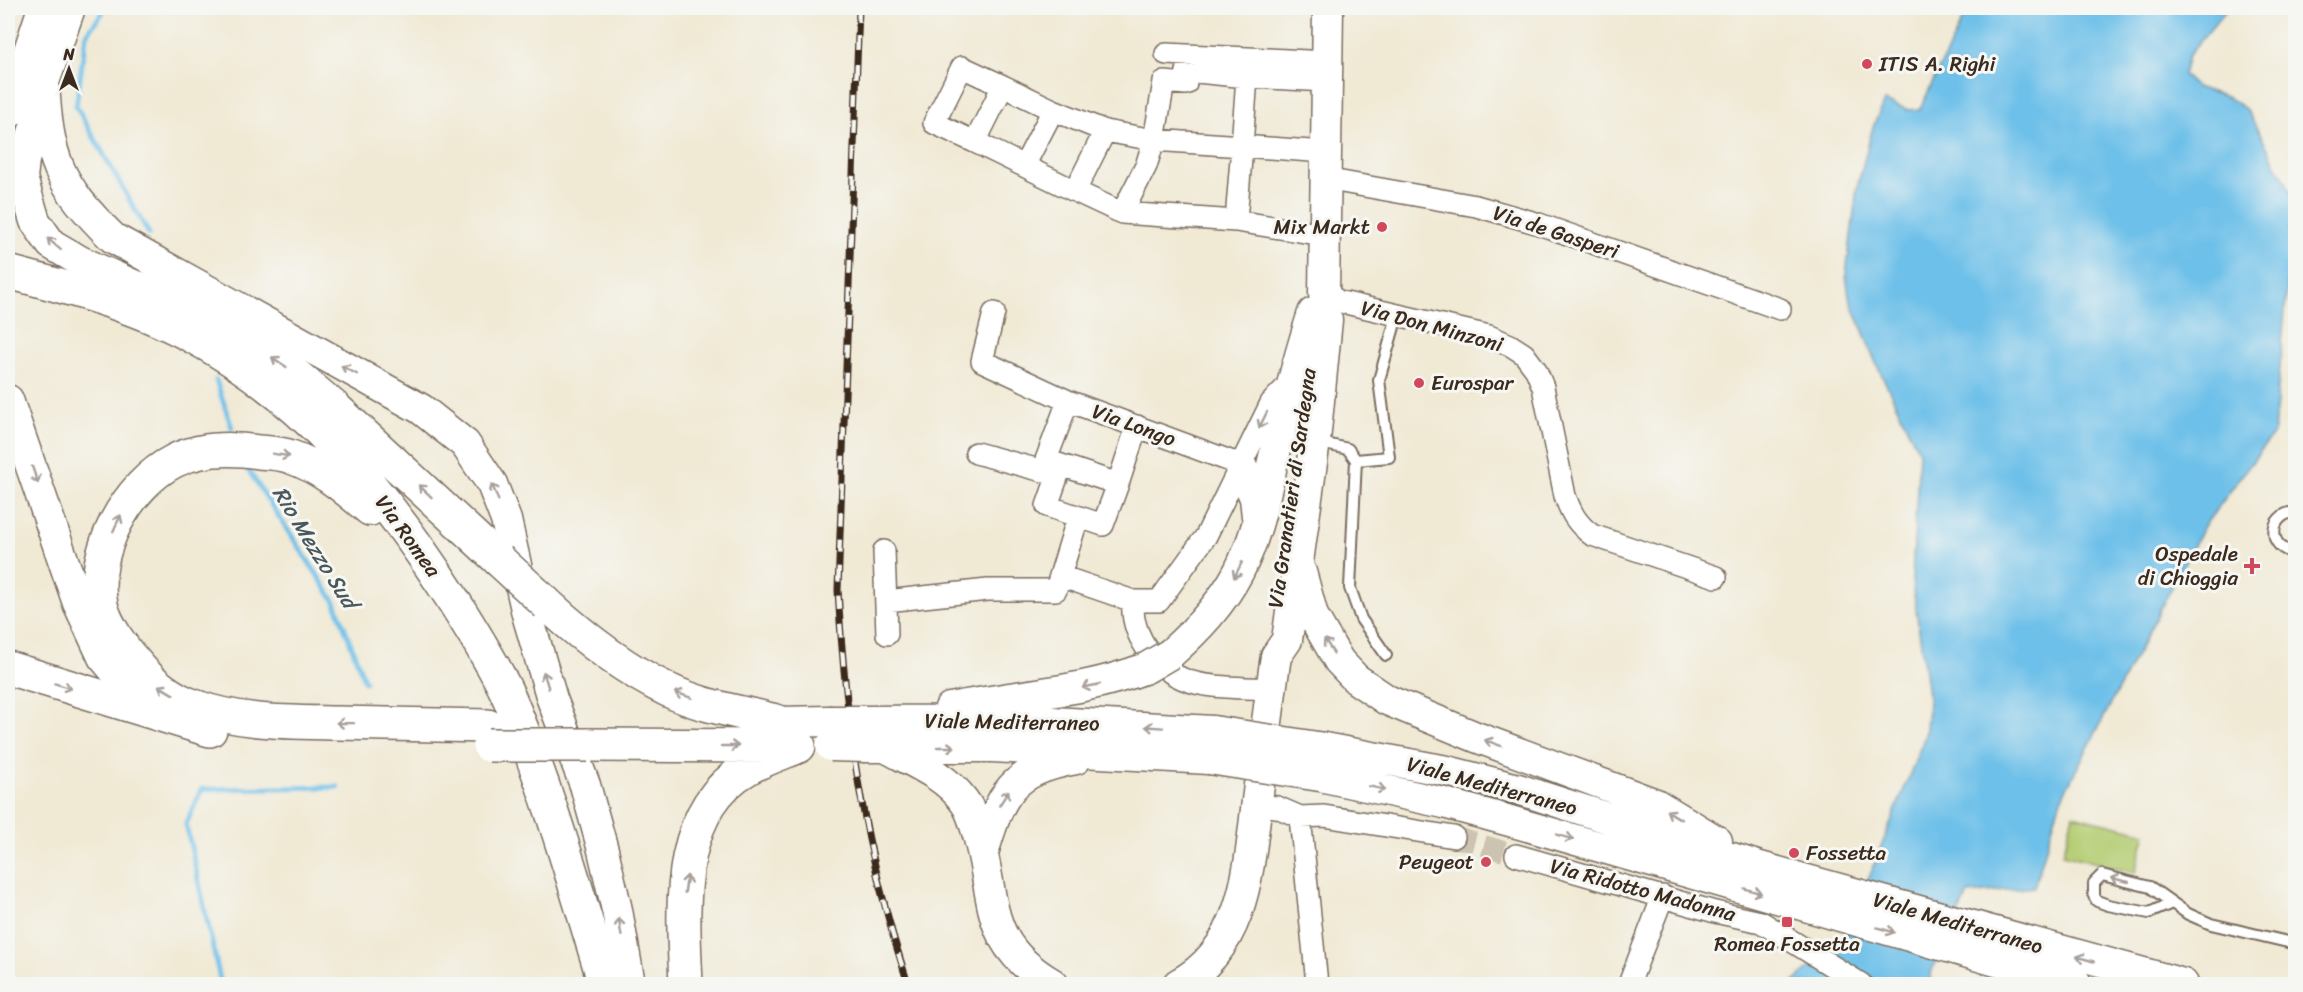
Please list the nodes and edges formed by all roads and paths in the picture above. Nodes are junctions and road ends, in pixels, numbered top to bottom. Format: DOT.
graph roads {
  1 [pos="43,8"];
  2 [pos="70,8"];
  3 [pos="1328,8"];
  4 [pos="1166,54"];
  5 [pos="1327,71"];
  6 [pos="1247,77"];
  7 [pos="44,82"];
  8 [pos="1003,86"];
  9 [pos="1053,110"];
  10 [pos="8,114"];
  11 [pos="1105,131"];
  12 [pos="1154,140"];
  13 [pos="975,142"];
  14 [pos="1242,146"];
  15 [pos="1325,165"];
  16 [pos="1024,166"];
  17 [pos="15,188"];
  18 [pos="1075,191"];
  19 [pos="1122,213"];
  20 [pos="1236,221"];
  21 [pos="1324,235"];
  22 [pos="8,270"];
  23 [pos="143,289"];
  24 [pos="1323,309"];
  25 [pos="1780,309"];
  26 [pos="994,313"];
  27 [pos="1397,315"];
  28 [pos="1293,380"];
  29 [pos="8,400"];
  30 [pos="1068,401"];
  31 [pos="1137,426"];
  32 [pos="1307,439"];
  33 [pos="976,453"];
  34 [pos="1356,460"];
  35 [pos="1054,463"];
  36 [pos="1241,465"];
  37 [pos="1118,484"];
  38 [pos="2295,512"];
  39 [pos="1078,516"];
  40 [pos="1258,525"];
  41 [pos="884,551"];
  42 [pos="2293,553"];
  43 [pos="1298,556"];
  44 [pos="1060,576"];
  45 [pos="1716,577"];
  46 [pos="438,578"];
  47 [pos="886,601"];
  48 [pos="1133,601"];
  49 [pos="887,634"];
  50 [pos="1386,655"];
  51 [pos="1276,656"];
  52 [pos="8,668"];
  53 [pos="1271,689"];
  54 [pos="155,714"];
  55 [pos="789,734"];
  56 [pos="876,734"];
  57 [pos="488,735"];
  58 [pos="1211,745"];
  59 [pos="1114,752"];
  60 [pos="1322,762"];
  61 [pos="1256,805"];
  62 [pos="1300,817"];
  63 [pos="1454,837"];
  64 [pos="983,853"];
  65 [pos="1516,855"];
  66 [pos="1760,867"];
  67 [pos="1663,896"];
  68 [pos="1834,901"];
  69 [pos="2172,903"];
  70 [pos="1970,940"];
  71 [pos="2295,944"];
  72 [pos="605,984"];
  73 [pos="630,984"];
  74 [pos="686,984"];
  75 [pos="1053,984"];
  76 [pos="1178,984"];
  77 [pos="1317,984"];
  78 [pos="1629,984"];
  79 [pos="1862,984"];
  80 [pos="2076,984"];
  81 [pos="2183,984"];
  1 -- 10 [label="street"];
  2 -- 7 [label="street"];
  3 -- 5 [label="street, Via Granatieri di Sardegna"];
  4 -- 5 [label="street"];
  5 -- 6 [label="street"];
  5 -- 15 [label="street, Via Granatieri di Sardegna"];
  6 -- 12 [label="street"];
  6 -- 14 [label="street"];
  7 -- 17 [label="street"];
  73 -- 7 [label="street, one-way"];
  8 -- 9 [label="street, Via de Gasperi"];
  8 -- 13 [label="street"];
  8 -- 13 [label="street, Via de Gasperi"];
  9 -- 11 [label="street, Via de Gasperi"];
  9 -- 16 [label="street"];
  11 -- 12 [label="street, Via de Gasperi"];
  11 -- 18 [label="street"];
  12 -- 14 [label="street, Via de Gasperi"];
  12 -- 19 [label="street"];
  13 -- 16 [label="street"];
  14 -- 15 [label="street, Via de Gasperi"];
  14 -- 20 [label="street"];
  15 -- 21 [label="street, Via Granatieri di Sardegna"];
  15 -- 25 [label="street, Via de Gasperi"];
  16 -- 18 [label="street"];
  23 -- 17 [label="street, one-way"];
  18 -- 19 [label="street"];
  19 -- 20 [label="street"];
  20 -- 21 [label="street"];
  21 -- 24 [label="street, Via Granatieri di Sardegna"];
  22 -- 23 [label="main road"];
  22 -- 46 [label="main road, Via Romea"];
  55 -- 23 [label="main road, one-way, bridge"];
  24 -- 27 [label="street, Via Don Minzoni"];
  24 -- 28 [label="street"];
  24 -- 32 [label="street, Via Granatieri di Sardegna"];
  26 -- 30 [label="street, Via Longo"];
  27 -- 34 [label="lane"];
  27 -- 45 [label="street, Via Don Minzoni"];
  28 -- 36 [label="street, one-way"];
  28 -- 40 [label="street"];
  29 -- 54 [label="street, one-way"];
  30 -- 31 [label="street, Via Longo"];
  30 -- 35 [label="street"];
  31 -- 36 [label="street, Via Longo"];
  31 -- 37 [label="street"];
  32 -- 34 [label="lane"];
  32 -- 43 [label="street, Via Granatieri di Sardegna"];
  32 -- 51 [label="street, Via Granatieri di Sardegna"];
  33 -- 35 [label="street"];
  34 -- 50 [label="lane"];
  35 -- 37 [label="street"];
  35 -- 39 [label="street"];
  36 -- 40 [label="street"];
  36 -- 48 [label="street"];
  37 -- 39 [label="street"];
  38 -- 42 [label="lane"];
  39 -- 44 [label="street"];
  40 -- 56 [label="street, one-way"];
  41 -- 47 [label="street"];
  43 -- 51 [label="street, Via Granatieri di Sardegna"];
  66 -- 43 [label="street, one-way"];
  44 -- 47 [label="street"];
  44 -- 48 [label="street"];
  57 -- 46 [label="main road, one-way"];
  46 -- 72 [label="main road, Via Romea"];
  47 -- 49 [label="street"];
  48 -- 53 [label="street"];
  51 -- 53 [label="street, Via Granatieri di Sardegna"];
  52 -- 54 [label="main road, one-way"];
  53 -- 61 [label="street, Via Granatieri di Sardegna"];
  54 -- 57 [label="main road"];
  55 -- 56 [label="street, Viale Mediterraneo, bridge"];
  55 -- 57 [label="main road"];
  74 -- 55 [label="main road, one-way"];
  58 -- 56 [label="street, Viale Mediterraneo, one-way"];
  56 -- 59 [label="street, Viale Mediterraneo, one-way"];
  56 -- 64 [label="street"];
  58 -- 59 [label="street, Viale Mediterraneo"];
  58 -- 60 [label="street, Viale Mediterraneo, bridge"];
  64 -- 59 [label="street, one-way"];
  60 -- 66 [label="street, Viale Mediterraneo"];
  60 -- 68 [label="street, Viale Mediterraneo, one-way"];
  61 -- 62 [label="street"];
  61 -- 76 [label="street, Via Granatieri di Sardegna"];
  62 -- 63 [label="street"];
  62 -- 77 [label="street"];
  64 -- 75 [label="street"];
  65 -- 67 [label="street, Via Ridotto Madonna"];
  66 -- 68 [label="street, Viale Mediterraneo"];
  67 -- 78 [label="street"];
  67 -- 79 [label="street, Via Ridotto Madonna"];
  68 -- 70 [label="street, Viale Mediterraneo"];
  69 -- 69 [label="lane, one-way"];
  69 -- 71 [label="lane"];
  70 -- 80 [label="street, Viale Mediterraneo"];
  81 -- 70 [label="street, Viale Mediterraneo, one-way"];
}
